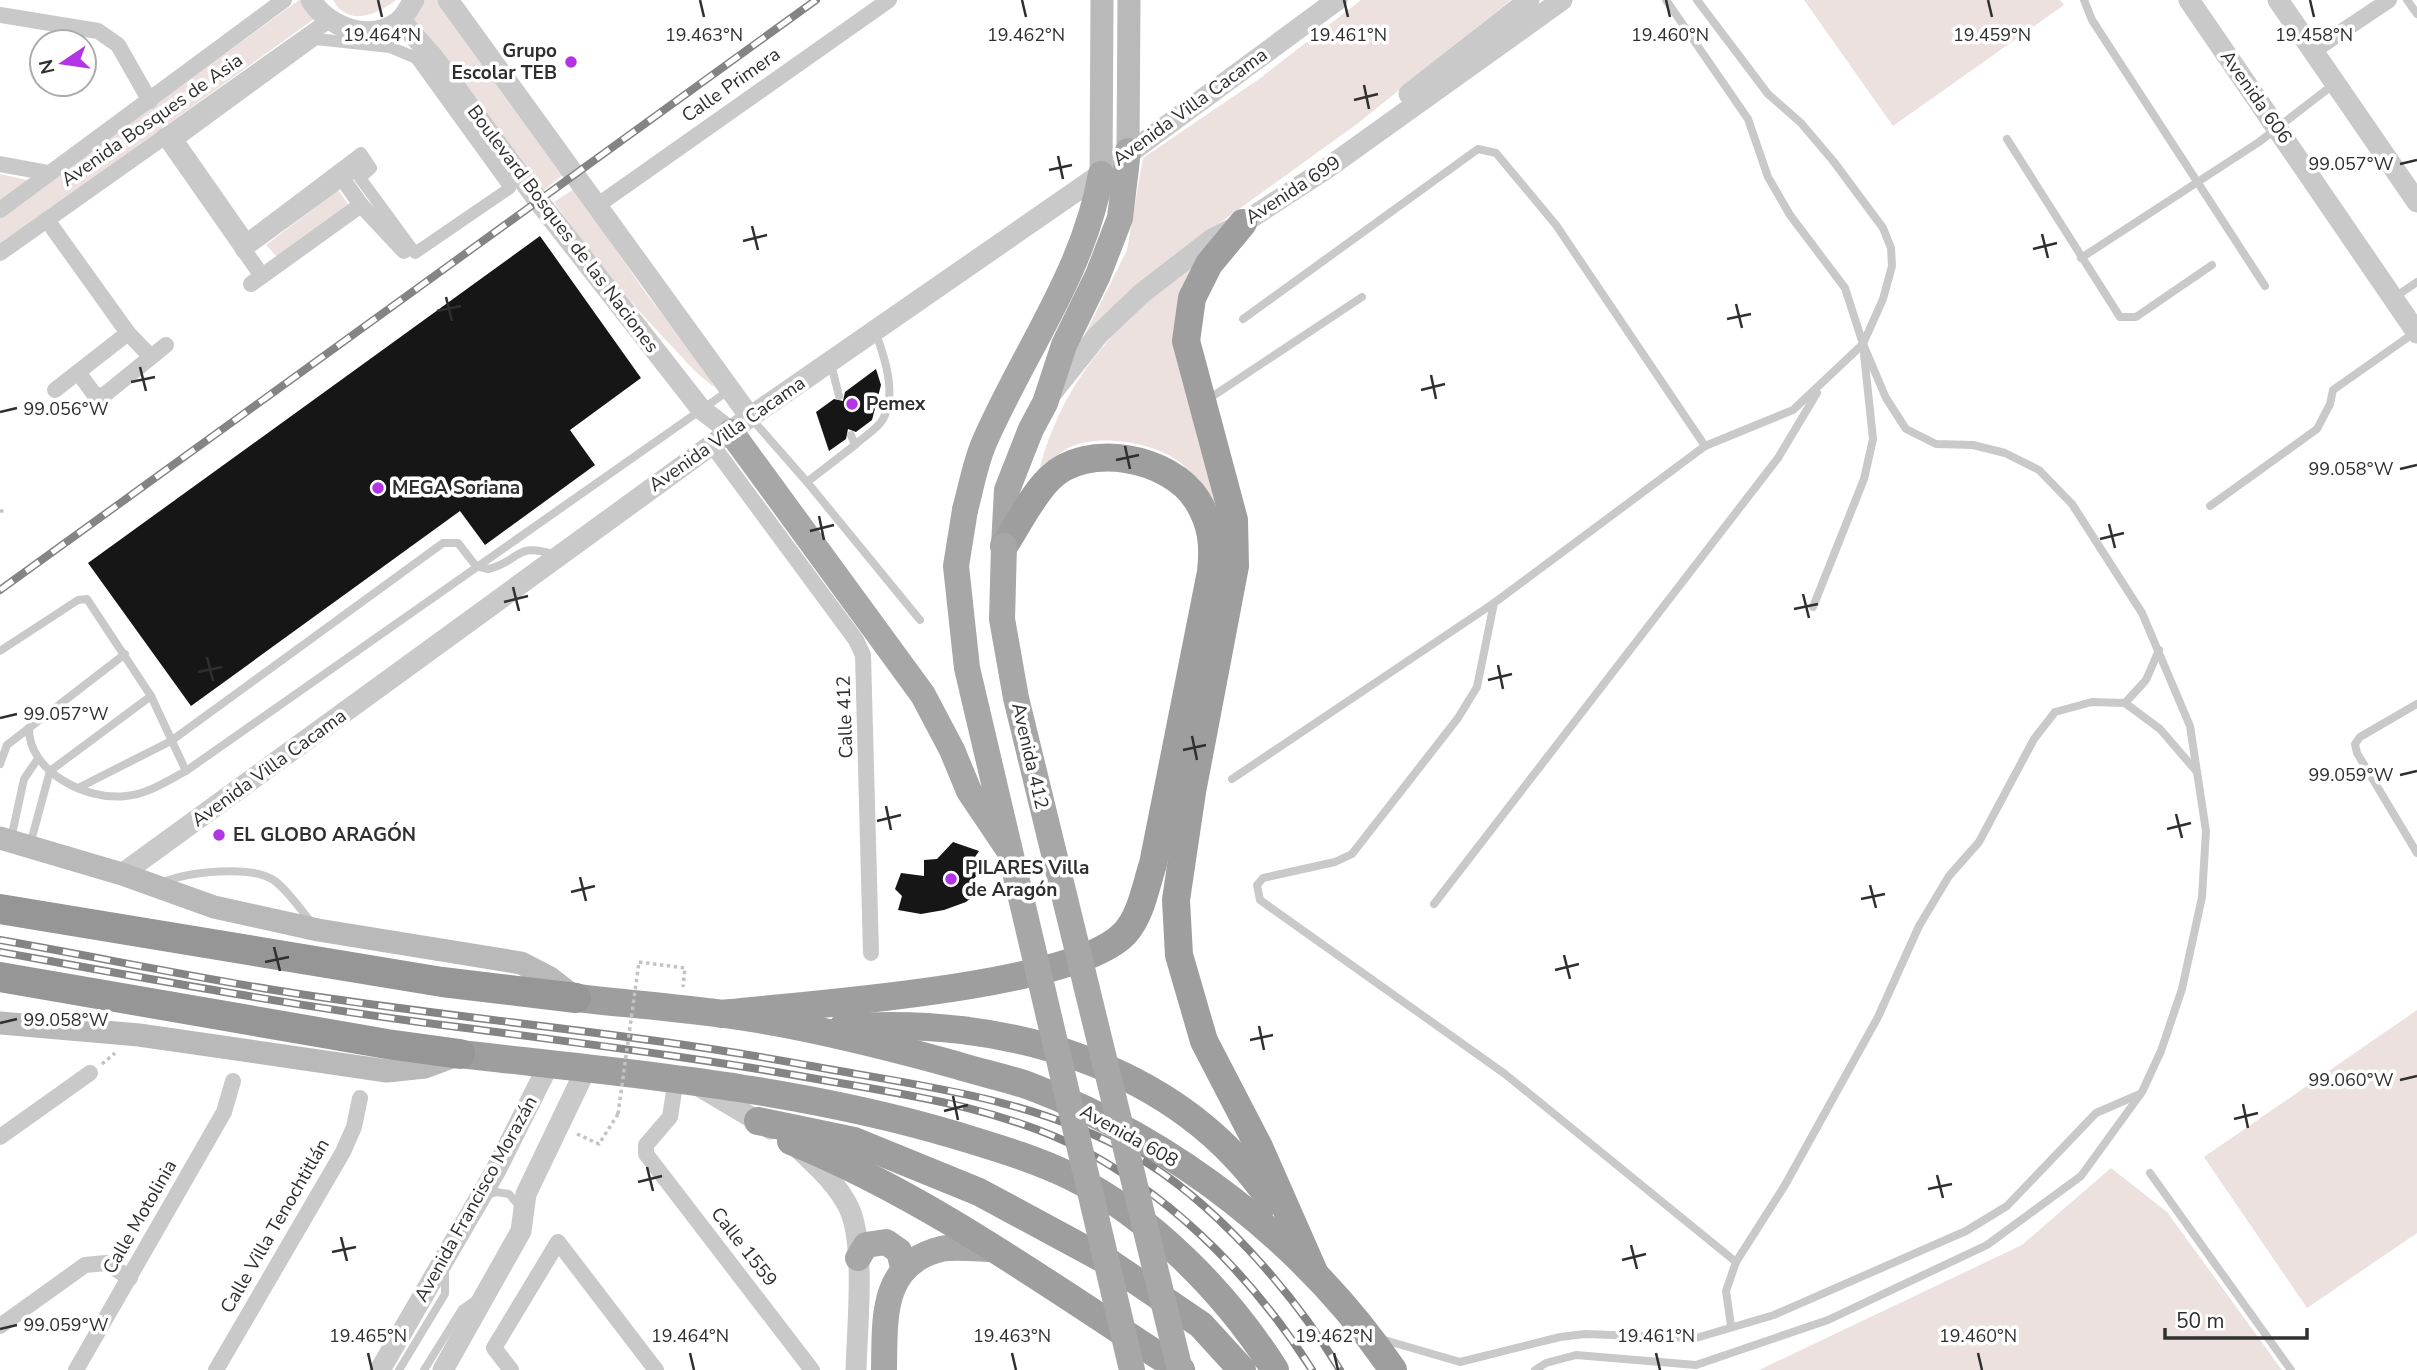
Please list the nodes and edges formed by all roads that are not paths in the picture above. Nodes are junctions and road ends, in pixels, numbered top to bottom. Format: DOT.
graph roads {
  1 [pos="284,0"];
  2 [pos="311,0"];
  3 [pos="414,0"];
  4 [pos="448,0"];
  5 [pos="888,0"];
  6 [pos="1102,0"];
  7 [pos="1129,0"];
  8 [pos="1337,0"];
  9 [pos="1529,0"];
  10 [pos="1562,0"];
  11 [pos="1665,0"];
  12 [pos="1696,0"];
  13 [pos="2084,0"];
  14 [pos="2189,0"];
  15 [pos="2278,0"];
  16 [pos="2389,0"];
  17 [pos="2407,0"];
  18 [pos="2417,14"];
  19 [pos="0,15"];
  20 [pos="400,20"];
  21 [pos="328,21"];
  22 [pos="2313,51"];
  23 [pos="2334,84"];
  24 [pos="150,101"];
  25 [pos="2278,128"];
  26 [pos="1374,135"];
  27 [pos="171,138"];
  28 [pos="2007,139"];
  29 [pos="1128,151"];
  30 [pos="0,164"];
  31 [pos="357,167"];
  32 [pos="49,173"];
  33 [pos="1101,174"];
  34 [pos="342,178"];
  35 [pos="2198,182"];
  36 [pos="2417,202"];
  37 [pos="361,205"];
  38 [pos="598,205"];
  39 [pos="0,211"];
  40 [pos="47,220"];
  41 [pos="1243,223"];
  42 [pos="243,250"];
  43 [pos="404,251"];
  44 [pos="0,253"];
  45 [pos="2081,257"];
  46 [pos="2212,265"];
  47 [pos="2417,282"];
  48 [pos="2265,286"];
  49 [pos="1362,297"];
  50 [pos="2395,297"];
  51 [pos="1243,319"];
  52 [pos="875,331"];
  53 [pos="2416,332"];
  54 [pos="128,333"];
  55 [pos="1863,344"];
  56 [pos="166,345"];
  57 [pos="151,357"];
  58 [pos="831,361"];
  59 [pos="78,372"];
  60 [pos="1820,387"];
  61 [pos="730,389"];
  62 [pos="55,390"];
  63 [pos="839,396"];
  64 [pos="1203,402"];
  65 [pos="1045,403"];
  66 [pos="701,409"];
  67 [pos="731,431"];
  68 [pos="852,435"];
  69 [pos="855,444"];
  70 [pos="1705,446"];
  71 [pos="807,482"];
  72 [pos="2210,506"];
  73 [pos="1004,546"];
  74 [pos="558,556"];
  75 [pos="476,566"];
  76 [pos="1494,603"];
  77 [pos="1813,607"];
  78 [pos="920,620"];
  79 [pos="2159,650"];
  80 [pos="0,652"];
  81 [pos="125,654"];
  82 [pos="151,696"];
  83 [pos="2125,703"];
  84 [pos="2417,704"];
  85 [pos="29,728"];
  86 [pos="171,741"];
  87 [pos="3,744"];
  88 [pos="37,760"];
  89 [pos="0,764"];
  90 [pos="50,771"];
  91 [pos="186,771"];
  92 [pos="2197,772"];
  93 [pos="1232,779"];
  94 [pos="80,788"];
  95 [pos="13,842"];
  96 [pos="1008,849"];
  97 [pos="2417,853"];
  98 [pos="121,874"];
  99 [pos="155,886"];
  100 [pos="1434,904"];
  101 [pos="0,909"];
  102 [pos="318,930"];
  103 [pos="871,953"];
  104 [pos="0,977"];
  105 [pos="576,998"];
  106 [pos="721,1014"];
  107 [pos="4,1022"];
  108 [pos="803,1028"];
  109 [pos="460,1054"];
  110 [pos="549,1064"];
  111 [pos="586,1069"];
  112 [pos="90,1073"];
  113 [pos="682,1080"];
  114 [pos="233,1081"];
  115 [pos="2142,1092"];
  116 [pos="360,1098"];
  117 [pos="758,1121"];
  118 [pos="0,1138"];
  119 [pos="791,1141"];
  120 [pos="496,1170"];
  121 [pos="2150,1173"];
  122 [pos="526,1194"];
  123 [pos="477,1202"];
  124 [pos="520,1231"];
  125 [pos="990,1249"];
  126 [pos="858,1258"];
  127 [pos="444,1260"];
  128 [pos="1736,1262"];
  129 [pos="903,1267"];
  130 [pos="1314,1272"];
  131 [pos="130,1278"];
  132 [pos="483,1299"];
  133 [pos="0,1326"];
  134 [pos="1731,1326"];
  135 [pos="1370,1336"];
  136 [pos="1394,1368"];
  137 [pos="76,1370"];
  138 [pos="216,1370"];
  139 [pos="380,1370"];
  140 [pos="399,1370"];
  141 [pos="424,1370"];
  142 [pos="443,1370"];
  143 [pos="510,1370"];
  144 [pos="656,1370"];
  145 [pos="812,1370"];
  146 [pos="856,1370"];
  147 [pos="884,1370"];
  148 [pos="1132,1370"];
  149 [pos="1180,1370"];
  150 [pos="1242,1370"];
  151 [pos="1275,1370"];
  152 [pos="1535,1370"];
  153 [pos="2291,1370"];
  1 -- 24 [label="street, Avenida Bosques de Asia"];
  2 -- 21 [label="street"];
  3 -- 20 [label="street"];
  4 -- 38 [label="street, Boulevard Bosques de las Naciones"];
  5 -- 38 [label="street, Calle Primera"];
  6 -- 33 [label="main road"];
  7 -- 29 [label="main road"];
  8 -- 29 [label="street, Avenida Villa Cacama"];
  9 -- 26 [label="street"];
  10 -- 26 [label="street, Avenida 699"];
  11 -- 55 [label="lane"];
  12 -- 55 [label="lane"];
  13 -- 35 [label="lane"];
  14 -- 25 [label="street, Avenida 606"];
  15 -- 22 [label="street"];
  16 -- 22 [label="street"];
  17 -- 18 [label="lane"];
  19 -- 24 [label="street"];
  20 -- 21 [label="street"];
  20 -- 66 [label="street, Boulevard Bosques de las Naciones"];
  21 -- 27 [label="street, Avenida Bosques de Asia"];
  22 -- 23 [label="street"];
  23 -- 25 [label="lane"];
  23 -- 36 [label="street"];
  24 -- 32 [label="street, Avenida Bosques de Asia"];
  25 -- 35 [label="lane"];
  25 -- 50 [label="street, Avenida 606"];
  26 -- 41 [label="street, Avenida 699"];
  27 -- 27 [label="street"];
  27 -- 40 [label="street, Avenida Bosques de Asia"];
  27 -- 42 [label="street"];
  28 -- 45 [label="lane"];
  29 -- 33 [label="street, Avenida Villa Cacama"];
  29 -- 65 [label="main road, Avenida 412"];
  30 -- 32 [label="street"];
  31 -- 34 [label="street"];
  32 -- 39 [label="street, Avenida Bosques de Asia"];
  33 -- 52 [label="street, Avenida Villa Cacama"];
  33 -- 96 [label="main road, bridge"];
  34 -- 37 [label="street"];
  34 -- 42 [label="street"];
  35 -- 45 [label="lane"];
  35 -- 48 [label="lane"];
  37 -- 42 [label="street"];
  37 -- 43 [label="street"];
  38 -- 61 [label="street, Boulevard Bosques de las Naciones"];
  40 -- 44 [label="street, Avenida Bosques de Asia"];
  40 -- 54 [label="street"];
  41 -- 64 [label="highway"];
  41 -- 65 [label="street, Avenida 699"];
  45 -- 46 [label="lane"];
  47 -- 50 [label="lane"];
  49 -- 64 [label="lane"];
  50 -- 53 [label="street, Avenida 606"];
  51 -- 70 [label="lane"];
  52 -- 58 [label="street, Avenida Villa Cacama"];
  52 -- 69 [label="lane"];
  53 -- 72 [label="lane"];
  54 -- 57 [label="street"];
  54 -- 59 [label="street"];
  55 -- 60 [label="lane"];
  55 -- 77 [label="lane"];
  55 -- 79 [label="lane"];
  56 -- 57 [label="street"];
  57 -- 59 [label="street"];
  58 -- 63 [label="lane"];
  58 -- 67 [label="street, Avenida Villa Cacama"];
  59 -- 62 [label="street"];
  60 -- 70 [label="lane"];
  60 -- 100 [label="lane"];
  61 -- 66 [label="lane"];
  61 -- 67 [label="street, Boulevard Bosques de las Naciones"];
  64 -- 130 [label="highway"];
  65 -- 73 [label="main road, Avenida 412"];
  66 -- 67 [label="street, Boulevard Bosques de las Naciones"];
  66 -- 75 [label="lane"];
  67 -- 71 [label="lane"];
  67 -- 74 [label="street, Avenida Villa Cacama"];
  67 -- 96 [label="main road"];
  67 -- 103 [label="street, Calle 412"];
  68 -- 69 [label="lane"];
  69 -- 71 [label="lane"];
  70 -- 76 [label="lane"];
  71 -- 78 [label="lane"];
  73 -- 106 [label="highway"];
  73 -- 149 [label="main road, Avenida 412, bridge"];
  74 -- 75 [label="lane"];
  74 -- 98 [label="street, Avenida Villa Cacama"];
  75 -- 86 [label="lane"];
  75 -- 91 [label="lane"];
  76 -- 93 [label="lane"];
  76 -- 128 [label="lane"];
  79 -- 83 [label="lane"];
  79 -- 92 [label="lane"];
  80 -- 81 [label="lane"];
  81 -- 82 [label="lane"];
  81 -- 85 [label="lane"];
  82 -- 86 [label="lane"];
  82 -- 90 [label="lane"];
  83 -- 92 [label="lane"];
  83 -- 128 [label="lane"];
  84 -- 97 [label="lane"];
  85 -- 87 [label="lane"];
  85 -- 88 [label="lane"];
  86 -- 91 [label="lane"];
  86 -- 94 [label="lane"];
  87 -- 89 [label="lane"];
  88 -- 90 [label="lane"];
  88 -- 95 [label="lane"];
  90 -- 94 [label="lane"];
  90 -- 95 [label="lane"];
  91 -- 94 [label="lane"];
  92 -- 115 [label="lane"];
  95 -- 98 [label="main road"];
  96 -- 148 [label="main road, bridge"];
  98 -- 99 [label="main road"];
  99 -- 102 [label="main road"];
  99 -- 102 [label="lane"];
  101 -- 105 [label="highway"];
  102 -- 105 [label="main road"];
  104 -- 109 [label="highway"];
  105 -- 106 [label="highway"];
  106 -- 108 [label="highway"];
  107 -- 109 [label="main road"];
  108 -- 130 [label="highway, Avenida 608"];
  108 -- 130 [label="highway"];
  109 -- 110 [label="highway"];
  110 -- 111 [label="highway"];
  110 -- 120 [label="street, Avenida Francisco Morazán"];
  111 -- 113 [label="highway"];
  111 -- 122 [label="street, Avenida Francisco Morazán"];
  112 -- 118 [label="street"];
  113 -- 117 [label="street"];
  113 -- 145 [label="street, Calle 1559"];
  113 -- 151 [label="highway"];
  114 -- 131 [label="street, Calle Motolinia"];
  115 -- 134 [label="lane"];
  115 -- 152 [label="lane"];
  116 -- 138 [label="street, Calle Villa Tenochtitlán"];
  117 -- 119 [label="street"];
  117 -- 150 [label="highway"];
  119 -- 125 [label="highway"];
  119 -- 126 [label="street"];
  120 -- 122 [label="street"];
  120 -- 123 [label="street, Avenida Francisco Morazán"];
  121 -- 153 [label="lane"];
  122 -- 124 [label="street, Avenida Francisco Morazán"];
  123 -- 124 [label="lane"];
  123 -- 127 [label="street, Avenida Francisco Morazán"];
  124 -- 132 [label="street, Avenida Francisco Morazán"];
  125 -- 129 [label="main road"];
  125 -- 149 [label="highway"];
  126 -- 129 [label="main road"];
  126 -- 146 [label="street"];
  127 -- 139 [label="street, Avenida Francisco Morazán"];
  127 -- 140 [label="lane"];
  128 -- 134 [label="lane"];
  129 -- 147 [label="main road"];
  130 -- 135 [label="highway, Avenida 608"];
  131 -- 133 [label="street"];
  131 -- 137 [label="street, Calle Motolinia"];
  132 -- 141 [label="lane"];
  132 -- 142 [label="street, Avenida Francisco Morazán"];
  134 -- 135 [label="lane"];
  135 -- 136 [label="highway, Avenida 608"];
  143 -- 144 [label="street"];
}
